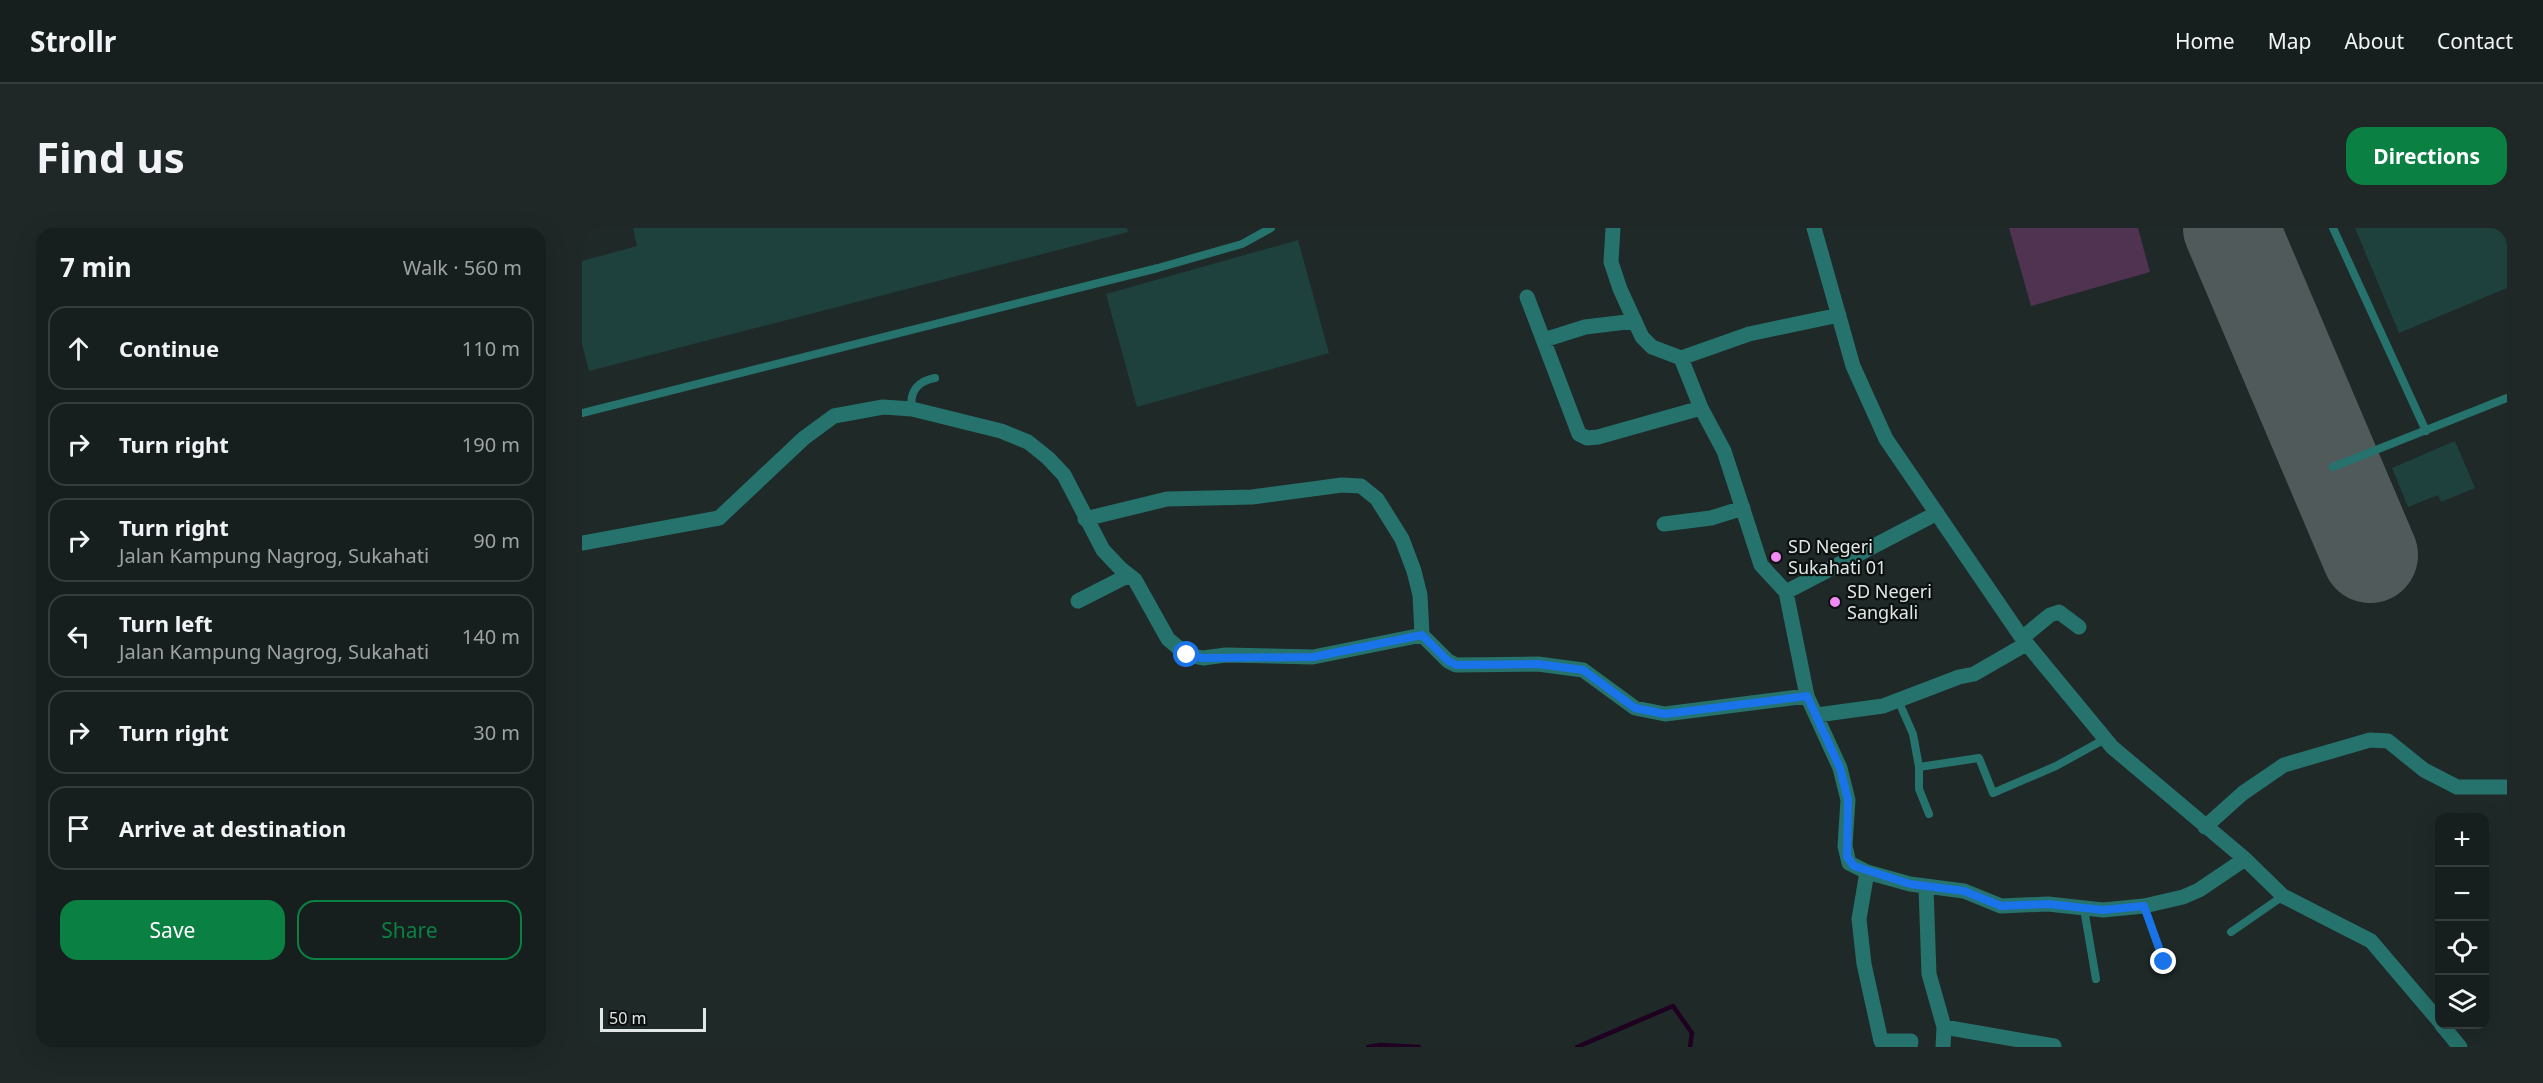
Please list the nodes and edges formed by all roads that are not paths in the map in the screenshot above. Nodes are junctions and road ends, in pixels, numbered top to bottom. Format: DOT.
graph roads {
  1 [pos="1271,228"];
  2 [pos="1613,228"];
  3 [pos="1814,228"];
  4 [pos="2333,228"];
  5 [pos="1527,297"];
  6 [pos="1839,315"];
  7 [pos="1635,321"];
  8 [pos="1544,340"];
  9 [pos="1681,358"];
  10 [pos="935,378"];
  11 [pos="2507,398"];
  12 [pos="1701,408"];
  13 [pos="912,409"];
  14 [pos="582,413"];
  15 [pos="2426,431"];
  16 [pos="2333,467"];
  17 [pos="1743,508"];
  18 [pos="1937,513"];
  19 [pos="1085,519"];
  20 [pos="1664,524"];
  21 [pos="582,543"];
  22 [pos="1129,575"];
  23 [pos="1786,592"];
  24 [pos="1078,602"];
  25 [pos="2079,627"];
  26 [pos="1422,635"];
  27 [pos="2024,641"];
  28 [pos="1807,696"];
  29 [pos="1898,700"];
  30 [pos="1816,715"];
  31 [pos="2105,739"];
  32 [pos="1919,767"];
  33 [pos="2507,787"];
  34 [pos="1929,814"];
  35 [pos="2205,826"];
  36 [pos="2245,859"];
  37 [pos="1867,872"];
  38 [pos="1926,887"];
  39 [pos="2283,896"];
  40 [pos="2144,906"];
  41 [pos="2084,909"];
  42 [pos="2231,932"];
  43 [pos="2164,962"];
  44 [pos="2096,978"];
  45 [pos="2435,1018"];
  46 [pos="1944,1027"];
  47 [pos="2444,1029"];
  48 [pos="2054,1046"];
  49 [pos="1910,1047"];
  50 [pos="1943,1047"];
  51 [pos="2460,1047"];
  1 -- 14 [label="lane"];
  2 -- 7 [label="street"];
  3 -- 6 [label="street"];
  4 -- 15 [label="lane"];
  5 -- 8 [label="street"];
  6 -- 9 [label="street"];
  6 -- 18 [label="street"];
  7 -- 8 [label="street"];
  7 -- 9 [label="street"];
  8 -- 12 [label="street"];
  9 -- 12 [label="street"];
  10 -- 13 [label="lane"];
  11 -- 15 [label="lane"];
  12 -- 17 [label="street"];
  13 -- 19 [label="street"];
  13 -- 21 [label="street"];
  15 -- 16 [label="lane"];
  17 -- 20 [label="street"];
  17 -- 23 [label="street"];
  18 -- 23 [label="street"];
  18 -- 27 [label="street"];
  19 -- 22 [label="street"];
  19 -- 26 [label="street"];
  22 -- 24 [label="street"];
  22 -- 26 [label="street"];
  23 -- 28 [label="street"];
  25 -- 27 [label="street"];
  26 -- 28 [label="street"];
  27 -- 29 [label="street"];
  27 -- 31 [label="street"];
  28 -- 30 [label="street"];
  29 -- 30 [label="street"];
  29 -- 32 [label="lane"];
  30 -- 37 [label="street"];
  31 -- 32 [label="lane"];
  31 -- 35 [label="street"];
  32 -- 34 [label="lane"];
  33 -- 35 [label="street"];
  35 -- 36 [label="street"];
  36 -- 39 [label="street"];
  36 -- 40 [label="street"];
  37 -- 38 [label="street"];
  37 -- 49 [label="street"];
  38 -- 41 [label="street"];
  38 -- 46 [label="street"];
  39 -- 42 [label="lane"];
  39 -- 45 [label="street"];
  40 -- 41 [label="street"];
  40 -- 43 [label="lane"];
  41 -- 44 [label="lane"];
  46 -- 48 [label="street"];
  46 -- 50 [label="street"];
  47 -- 51 [label="street"];
}
